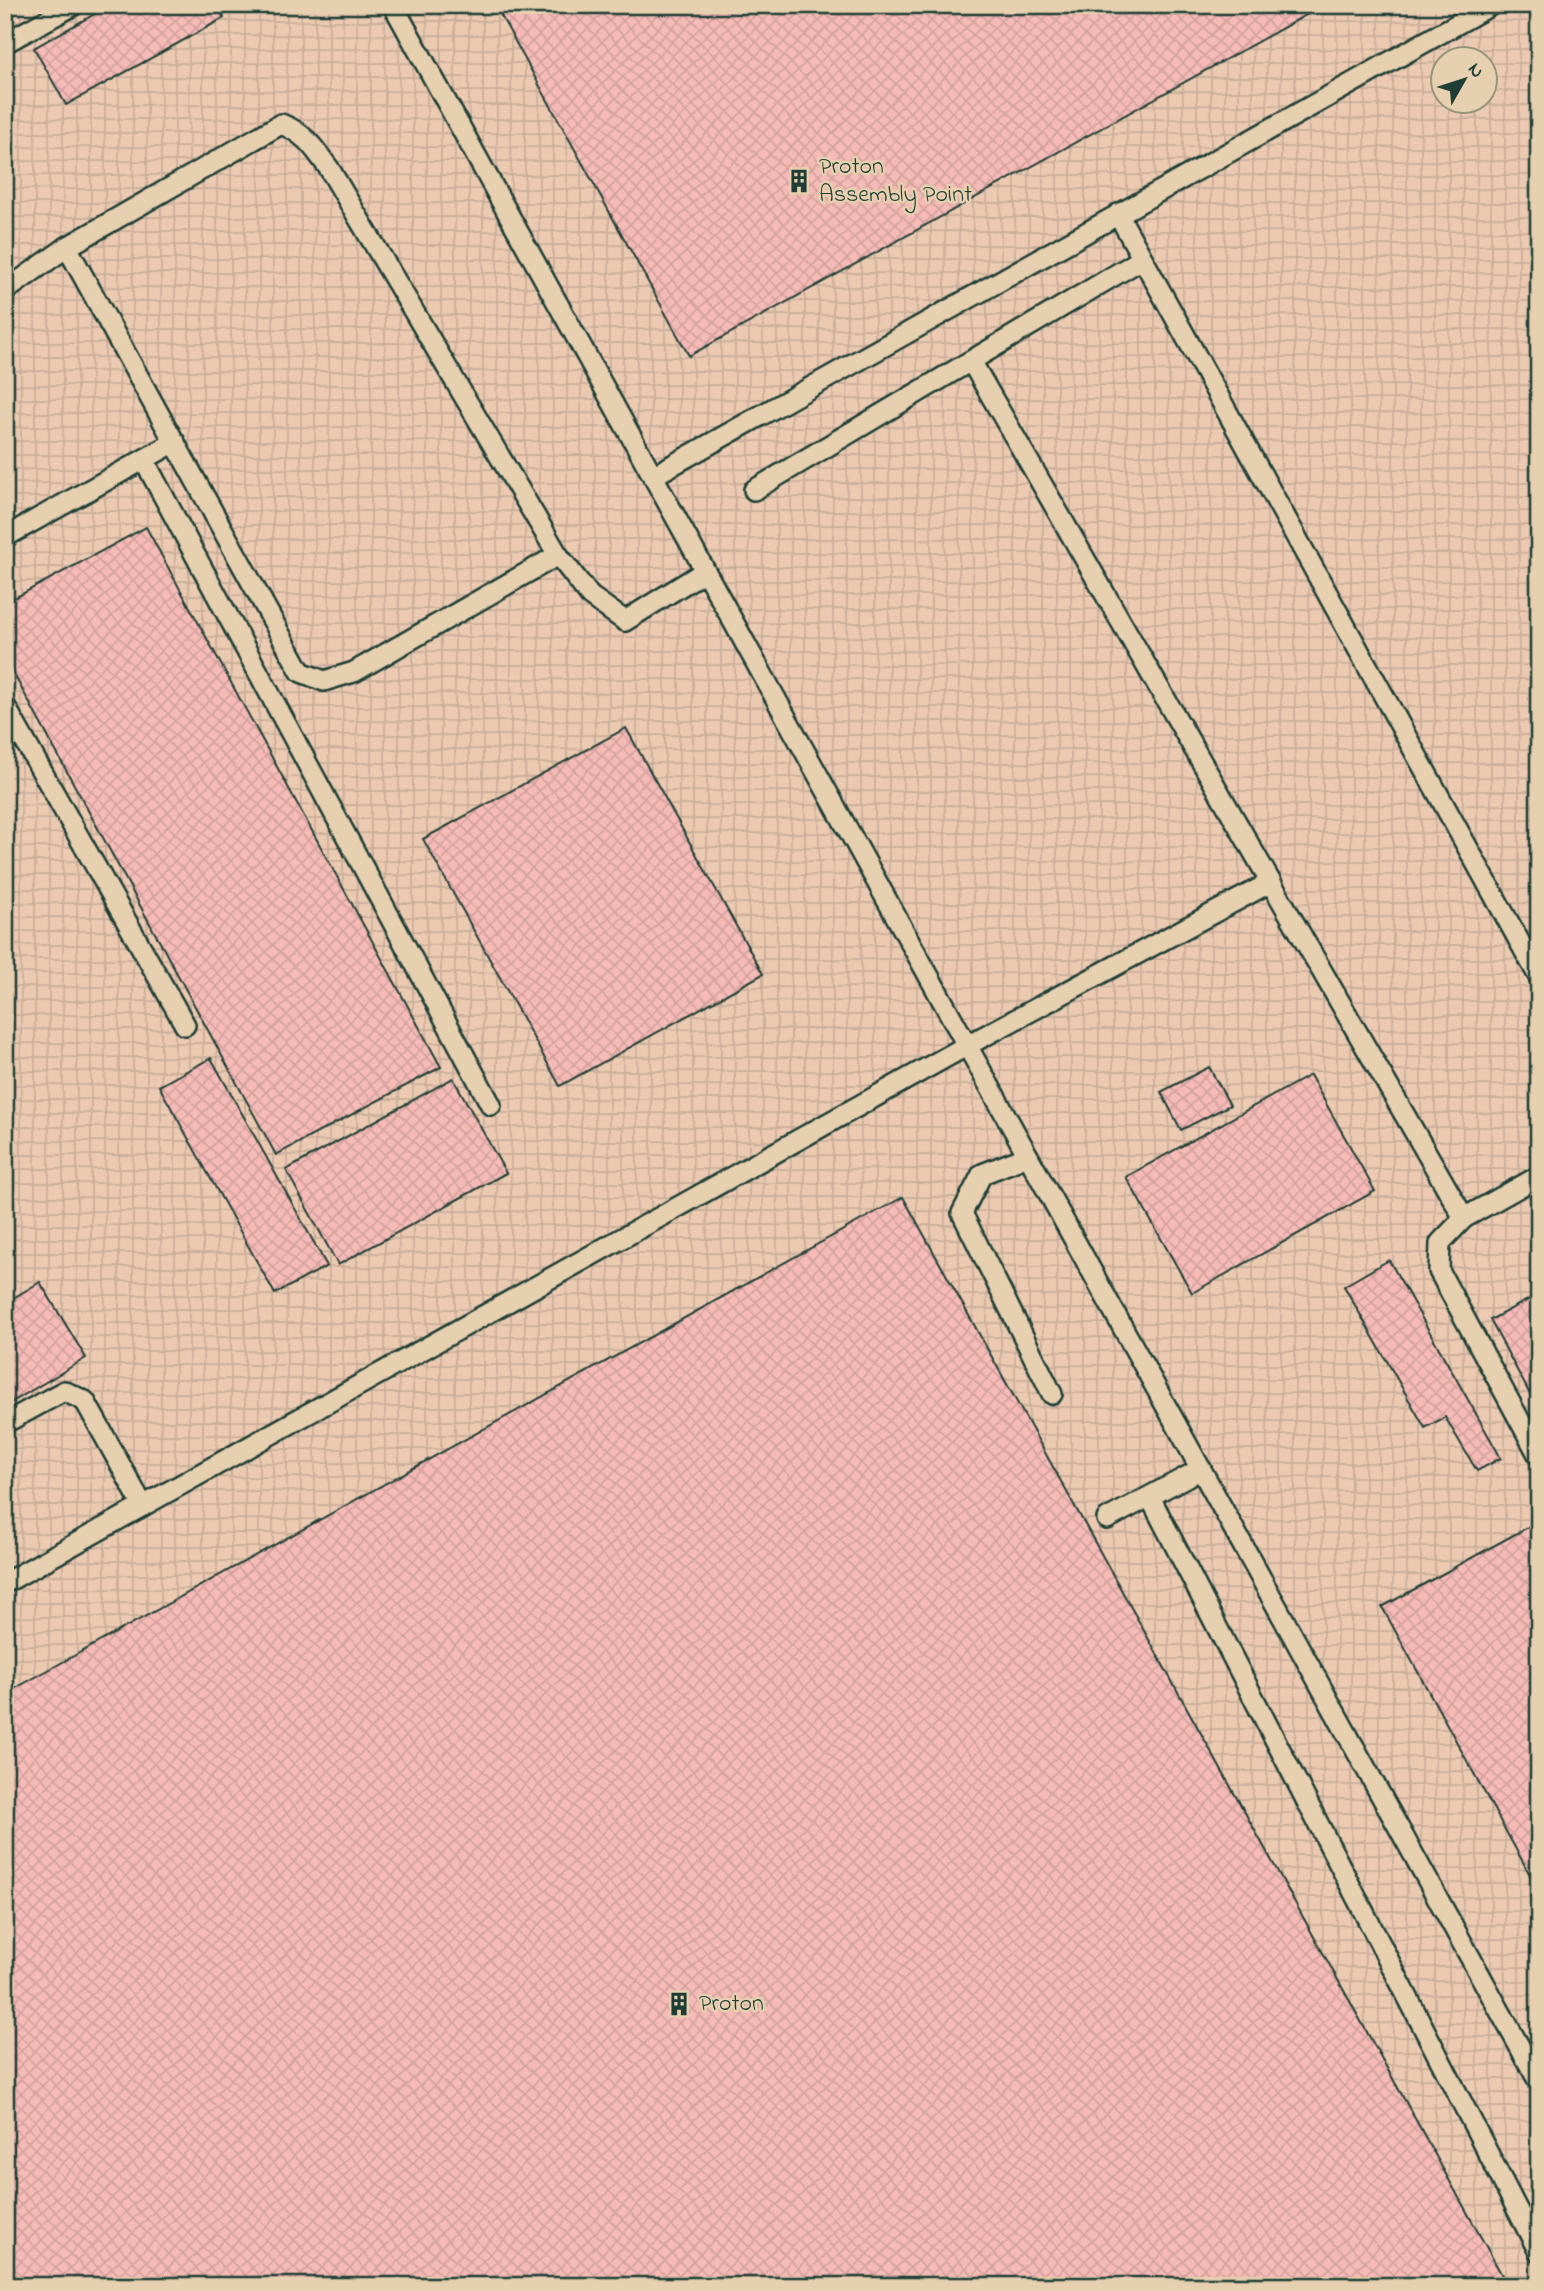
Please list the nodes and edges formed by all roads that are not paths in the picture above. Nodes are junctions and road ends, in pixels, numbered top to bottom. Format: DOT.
graph roads {
  1 [pos="74,5"];
  2 [pos="393,5"];
  3 [pos="1491,5"];
  4 [pos="5,43"];
  5 [pos="1118,215"];
  6 [pos="67,247"];
  7 [pos="1142,259"];
  8 [pos="5,291"];
  9 [pos="971,361"];
  10 [pos="175,442"];
  11 [pos="144,460"];
  12 [pos="653,476"];
  13 [pos="754,490"];
  14 [pos="5,537"];
  15 [pos="558,555"];
  16 [pos="705,571"];
  17 [pos="5,706"];
  18 [pos="1271,883"];
  19 [pos="1539,977"];
  20 [pos="185,1025"];
  21 [pos="967,1046"];
  22 [pos="491,1105"];
  23 [pos="1028,1156"];
  24 [pos="1539,1176"];
  25 [pos="1464,1218"];
  26 [pos="1052,1394"];
  27 [pos="5,1423"];
  28 [pos="1539,1456"];
  29 [pos="1201,1469"];
  30 [pos="1150,1497"];
  31 [pos="143,1506"];
  32 [pos="1107,1519"];
  33 [pos="5,1583"];
  34 [pos="1539,2082"];
  35 [pos="1539,2252"];
  1 -- 4 [label="lane"];
  2 -- 12 [label="lane"];
  3 -- 5 [label="lane"];
  5 -- 7 [label="lane"];
  5 -- 12 [label="lane"];
  6 -- 8 [label="lane"];
  6 -- 10 [label="lane"];
  6 -- 15 [label="lane"];
  7 -- 9 [label="lane"];
  7 -- 19 [label="lane"];
  9 -- 13 [label="lane"];
  9 -- 18 [label="lane"];
  10 -- 11 [label="lane"];
  10 -- 15 [label="lane"];
  11 -- 14 [label="lane"];
  11 -- 22 [label="lane"];
  12 -- 16 [label="lane"];
  15 -- 16 [label="lane"];
  16 -- 21 [label="lane"];
  17 -- 20 [label="lane"];
  18 -- 21 [label="lane"];
  18 -- 25 [label="lane"];
  21 -- 23 [label="lane"];
  21 -- 31 [label="lane"];
  23 -- 26 [label="lane"];
  23 -- 29 [label="lane"];
  24 -- 25 [label="lane"];
  25 -- 28 [label="lane"];
  27 -- 31 [label="lane"];
  29 -- 30 [label="lane"];
  29 -- 34 [label="lane"];
  30 -- 32 [label="lane"];
  30 -- 35 [label="lane"];
  31 -- 33 [label="lane"];
}
